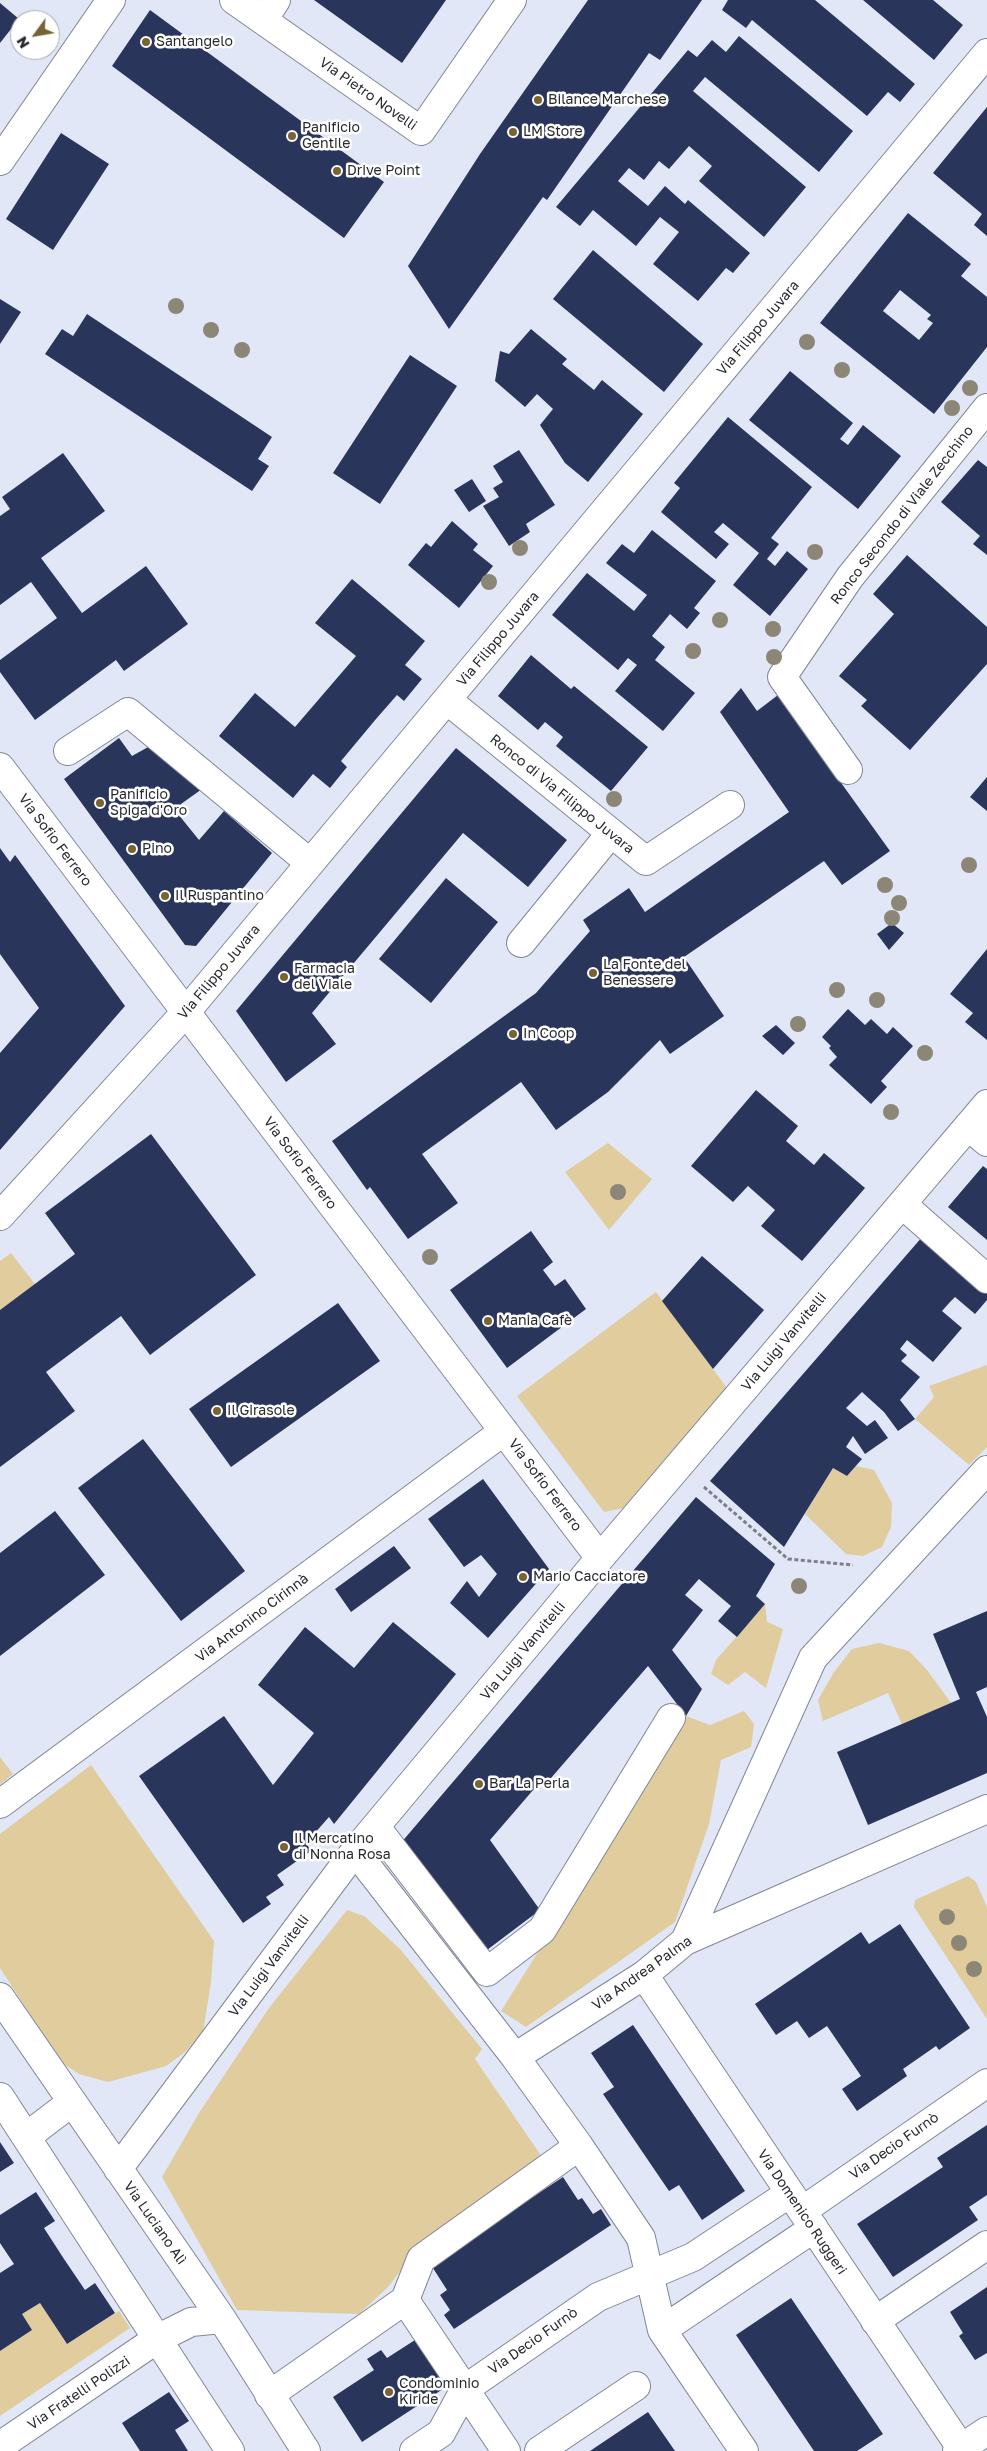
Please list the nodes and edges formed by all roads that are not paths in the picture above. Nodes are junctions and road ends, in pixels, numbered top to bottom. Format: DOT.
graph roads {
  1 [pos="111,0"];
  2 [pos="234,0"];
  3 [pos="512,0"];
  4 [pos="270,10"];
  5 [pos="987,53"];
  6 [pos="0,161"];
  7 [pos="987,408"];
  8 [pos="447,700"];
  9 [pos="68,751"];
  10 [pos="0,767"];
  11 [pos="848,770"];
  12 [pos="730,805"];
  13 [pos="611,832"];
  14 [pos="310,863"];
  15 [pos="521,943"];
  16 [pos="185,1013"];
  17 [pos="987,1104"];
  18 [pos="978,1134"];
  19 [pos="902,1204"];
  20 [pos="1,1214"];
  21 [pos="987,1279"];
  22 [pos="504,1431"];
  23 [pos="987,1470"];
  24 [pos="600,1558"];
  25 [pos="671,1718"];
  26 [pos="0,1804"];
  27 [pos="987,1809"];
  28 [pos="376,1827"];
  29 [pos="355,1851"];
  30 [pos="685,1941"];
  31 [pos="644,1975"];
  32 [pos="0,1997"];
  33 [pos="515,2057"];
  34 [pos="987,2082"];
  35 [pos="72,2102"];
  36 [pos="2,2106"];
  37 [pos="26,2137"];
  38 [pos="579,2146"];
  39 [pos="118,2169"];
  40 [pos="802,2211"];
  41 [pos="987,2246"];
  42 [pos="650,2274"];
  43 [pos="405,2300"];
  44 [pos="222,2319"];
  45 [pos="875,2321"];
  46 [pos="662,2330"];
  47 [pos="158,2340"];
  48 [pos="636,2386"];
  49 [pos="465,2389"];
  50 [pos="269,2395"];
  51 [pos="987,2431"];
  52 [pos="447,2442"];
  53 [pos="0,2446"];
  54 [pos="959,2450"];
  55 [pos="230,2451"];
  56 [pos="306,2451"];
  57 [pos="414,2451"];
  58 [pos="506,2451"];
  59 [pos="539,2451"];
  60 [pos="744,2451"];
  1 -- 6 [label="street"];
  2 -- 4 [label="street, Via Pietro Novelli"];
  3 -- 4 [label="street, Via Pietro Novelli"];
  5 -- 8 [label="street, Via Filippo Juvara"];
  7 -- 11 [label="street, Ronco Secondo di Viale Zecchino"];
  8 -- 13 [label="street, Ronco di Via Filippo Juvara"];
  8 -- 14 [label="street, Via Filippo Juvara"];
  9 -- 14 [label="street"];
  10 -- 16 [label="street, Via Sofio Ferrero"];
  12 -- 13 [label="street, Ronco di Via Filippo Juvara"];
  13 -- 15 [label="street"];
  14 -- 16 [label="street, Via Filippo Juvara"];
  16 -- 20 [label="street, Via Filippo Juvara"];
  16 -- 22 [label="street, Via Sofio Ferrero"];
  17 -- 18 [label="street, Via Luigi Vanvitelli"];
  18 -- 19 [label="street, Via Luigi Vanvitelli"];
  19 -- 21 [label="street"];
  19 -- 24 [label="street, Via Luigi Vanvitelli"];
  22 -- 24 [label="street, Via Sofio Ferrero"];
  22 -- 26 [label="street, Via Antonino Cirinnà"];
  23 -- 30 [label="street"];
  24 -- 28 [label="street, Via Luigi Vanvitelli"];
  25 -- 28 [label="street"];
  27 -- 30 [label="street, Via Andrea Palma"];
  28 -- 29 [label="street, Via Luigi Vanvitelli"];
  29 -- 33 [label="street"];
  29 -- 39 [label="street, Via Luigi Vanvitelli"];
  30 -- 31 [label="street, Via Andrea Palma"];
  31 -- 33 [label="street, Via Andrea Palma"];
  31 -- 40 [label="street, Via Domenico Ruggeri"];
  32 -- 35 [label="street, Via Luciano Alì"];
  33 -- 38 [label="street"];
  34 -- 40 [label="street, Via Decio Furnò"];
  35 -- 37 [label="street"];
  35 -- 39 [label="street, Via Luciano Alì"];
  36 -- 37 [label="street"];
  37 -- 47 [label="street"];
  38 -- 42 [label="street"];
  38 -- 43 [label="street"];
  39 -- 44 [label="street, Via Luciano Alì"];
  40 -- 42 [label="street, Via Decio Furnò"];
  40 -- 45 [label="street, Via Domenico Ruggeri"];
  40 -- 46 [label="street"];
  41 -- 45 [label="street"];
  42 -- 46 [label="street"];
  42 -- 49 [label="street, Via Decio Furnò"];
  43 -- 49 [label="street"];
  43 -- 50 [label="street"];
  44 -- 47 [label="street, Via Fratelli Polizzi"];
  44 -- 50 [label="street, Via Luciano Alì"];
  45 -- 54 [label="street, Via Domenico Ruggeri"];
  46 -- 60 [label="street"];
  47 -- 53 [label="street, Via Fratelli Polizzi"];
  47 -- 55 [label="street"];
  48 -- 59 [label="street"];
  49 -- 52 [label="street, Via Decio Furnò"];
  49 -- 58 [label="street"];
  50 -- 56 [label="street, Via Luciano Alì"];
  51 -- 54 [label="street"];
  52 -- 57 [label="street, Via Decio Furnò"];
}
